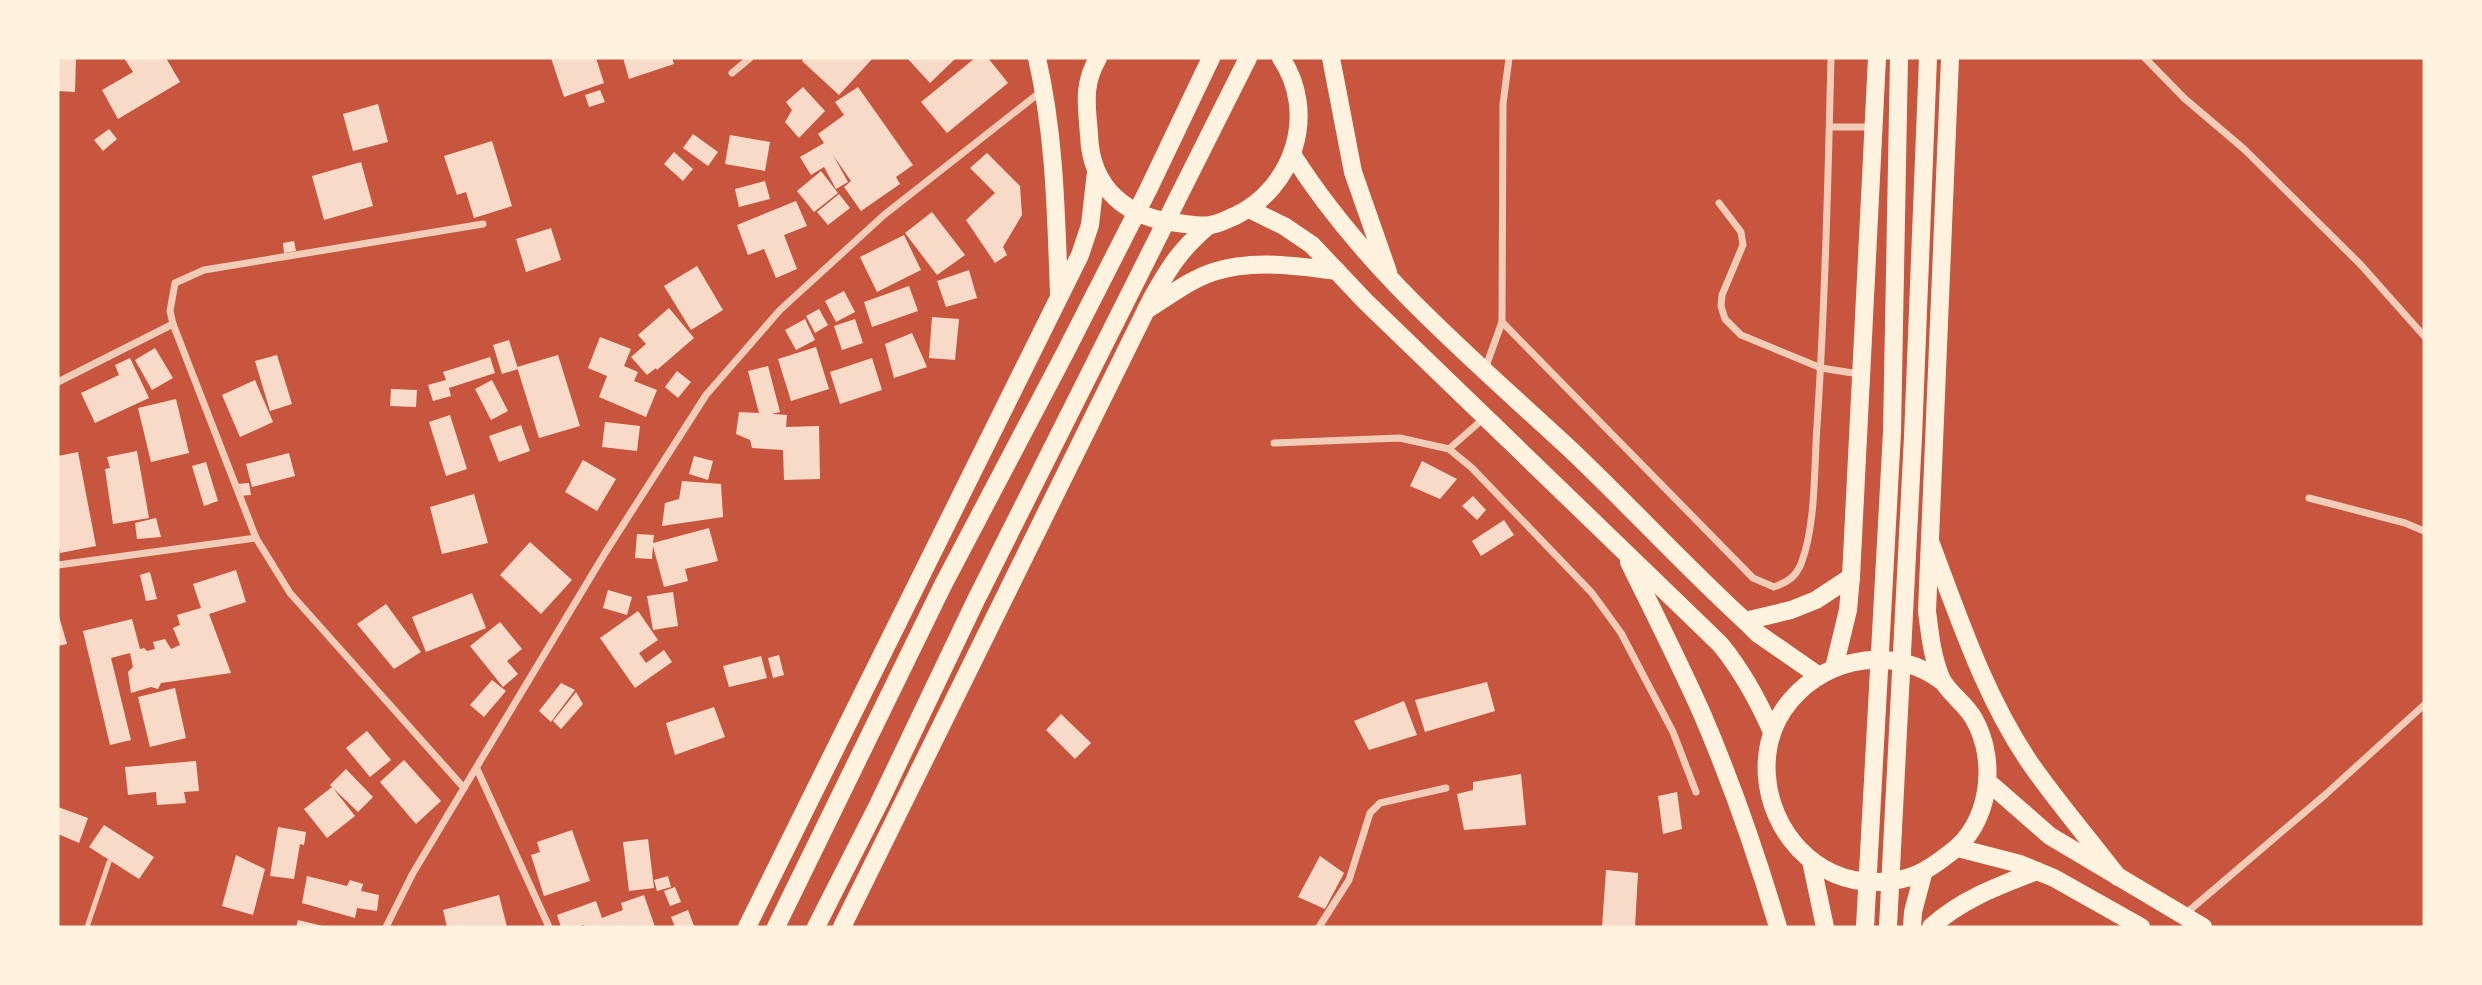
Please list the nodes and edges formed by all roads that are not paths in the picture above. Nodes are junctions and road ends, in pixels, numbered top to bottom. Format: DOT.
graph roads {
  1 [pos="750,58"];
  2 [pos="1037,58"];
  3 [pos="1080,58"];
  4 [pos="1098,58"];
  5 [pos="1211,58"];
  6 [pos="1248,58"];
  7 [pos="1281,58"];
  8 [pos="1290,58"];
  9 [pos="1331,58"];
  10 [pos="1509,58"];
  11 [pos="1831,58"];
  12 [pos="1877,58"];
  13 [pos="1899,58"];
  14 [pos="1928,58"];
  15 [pos="1950,58"];
  16 [pos="2145,58"];
  17 [pos="732,73"];
  18 [pos="1087,78"];
  19 [pos="1293,82"];
  20 [pos="1044,90"];
  21 [pos="1830,127"];
  22 [pos="1874,127"];
  23 [pos="1292,154"];
  24 [pos="1096,172"];
  25 [pos="1719,203"];
  26 [pos="1249,209"];
  27 [pos="483,224"];
  28 [pos="1208,226"];
  29 [pos="1337,271"];
  30 [pos="1390,278"];
  31 [pos="1059,297"];
  32 [pos="1146,310"];
  33 [pos="1502,322"];
  34 [pos="173,324"];
  35 [pos="2424,336"];
  36 [pos="1821,368"];
  37 [pos="1485,370"];
  38 [pos="1863,375"];
  39 [pos="58,382"];
  40 [pos="1485,417"];
  41 [pos="1273,443"];
  42 [pos="1448,449"];
  43 [pos="2309,498"];
  44 [pos="2424,531"];
  45 [pos="256,538"];
  46 [pos="1930,538"];
  47 [pos="1623,549"];
  48 [pos="58,565"];
  49 [pos="1852,577"];
  50 [pos="1745,621"];
  51 [pos="1827,672"];
  52 [pos="1943,682"];
  53 [pos="2424,705"];
  54 [pos="1772,732"];
  55 [pos="477,769"];
  56 [pos="1987,780"];
  57 [pos="464,788"];
  58 [pos="1446,788"];
  59 [pos="1696,792"];
  60 [pos="1958,848"];
  61 [pos="1811,861"];
  62 [pos="108,862"];
  63 [pos="2037,871"];
  64 [pos="1923,874"];
  65 [pos="2118,877"];
  66 [pos="2183,915"];
  67 [pos="87,927"];
  68 [pos="386,927"];
  69 [pos="549,927"];
  70 [pos="747,927"];
  71 [pos="776,927"];
  72 [pos="816,927"];
  73 [pos="842,927"];
  74 [pos="1320,927"];
  75 [pos="1778,927"];
  76 [pos="1825,927"];
  77 [pos="1865,927"];
  78 [pos="1888,927"];
  79 [pos="1912,927"];
  80 [pos="1931,927"];
  81 [pos="2141,927"];
  82 [pos="2203,927"];
  1 -- 17 [label="street"];
  2 -- 20 [label="main road"];
  3 -- 18 [label="main road"];
  4 -- 18 [label="main road"];
  5 -- 71 [label="main road"];
  6 -- 72 [label="main road"];
  7 -- 19 [label="main road"];
  8 -- 19 [label="main road"];
  9 -- 30 [label="main road"];
  10 -- 33 [label="street"];
  11 -- 21 [label="street"];
  12 -- 22 [label="main road"];
  13 -- 77 [label="main road"];
  14 -- 78 [label="main road"];
  15 -- 46 [label="main road"];
  16 -- 35 [label="street"];
  18 -- 24 [label="main road"];
  19 -- 23 [label="main road"];
  20 -- 31 [label="main road"];
  20 -- 55 [label="street"];
  21 -- 22 [label="street"];
  21 -- 36 [label="street"];
  22 -- 38 [label="main road"];
  23 -- 26 [label="main road"];
  23 -- 30 [label="main road"];
  24 -- 28 [label="main road"];
  24 -- 31 [label="main road"];
  25 -- 36 [label="street"];
  26 -- 28 [label="main road"];
  26 -- 29 [label="main road"];
  27 -- 34 [label="street"];
  28 -- 32 [label="main road"];
  29 -- 32 [label="main road"];
  29 -- 40 [label="main road"];
  30 -- 37 [label="main road"];
  31 -- 70 [label="main road"];
  32 -- 73 [label="main road"];
  33 -- 36 [label="street"];
  33 -- 37 [label="street"];
  34 -- 39 [label="street"];
  34 -- 45 [label="street"];
  36 -- 38 [label="street"];
  37 -- 50 [label="main road"];
  38 -- 49 [label="main road"];
  40 -- 42 [label="street"];
  40 -- 47 [label="main road"];
  41 -- 42 [label="street"];
  42 -- 59 [label="street"];
  43 -- 44 [label="street"];
  45 -- 48 [label="street"];
  45 -- 57 [label="street"];
  46 -- 52 [label="main road"];
  46 -- 65 [label="main road"];
  47 -- 54 [label="main road"];
  47 -- 75 [label="main road"];
  49 -- 50 [label="main road"];
  49 -- 51 [label="main road"];
  50 -- 51 [label="main road"];
  51 -- 52 [label="main road"];
  51 -- 54 [label="main road"];
  52 -- 56 [label="main road"];
  53 -- 66 [label="street"];
  54 -- 61 [label="main road"];
  55 -- 57 [label="street"];
  55 -- 69 [label="street"];
  56 -- 60 [label="main road"];
  56 -- 65 [label="main road"];
  57 -- 68 [label="street"];
  58 -- 74 [label="street"];
  60 -- 63 [label="main road"];
  60 -- 64 [label="main road"];
  61 -- 64 [label="main road"];
  61 -- 76 [label="main road"];
  62 -- 67 [label="lane"];
  63 -- 80 [label="main road"];
  63 -- 81 [label="main road"];
  64 -- 79 [label="main road"];
  65 -- 66 [label="main road"];
  66 -- 82 [label="main road"];
}
